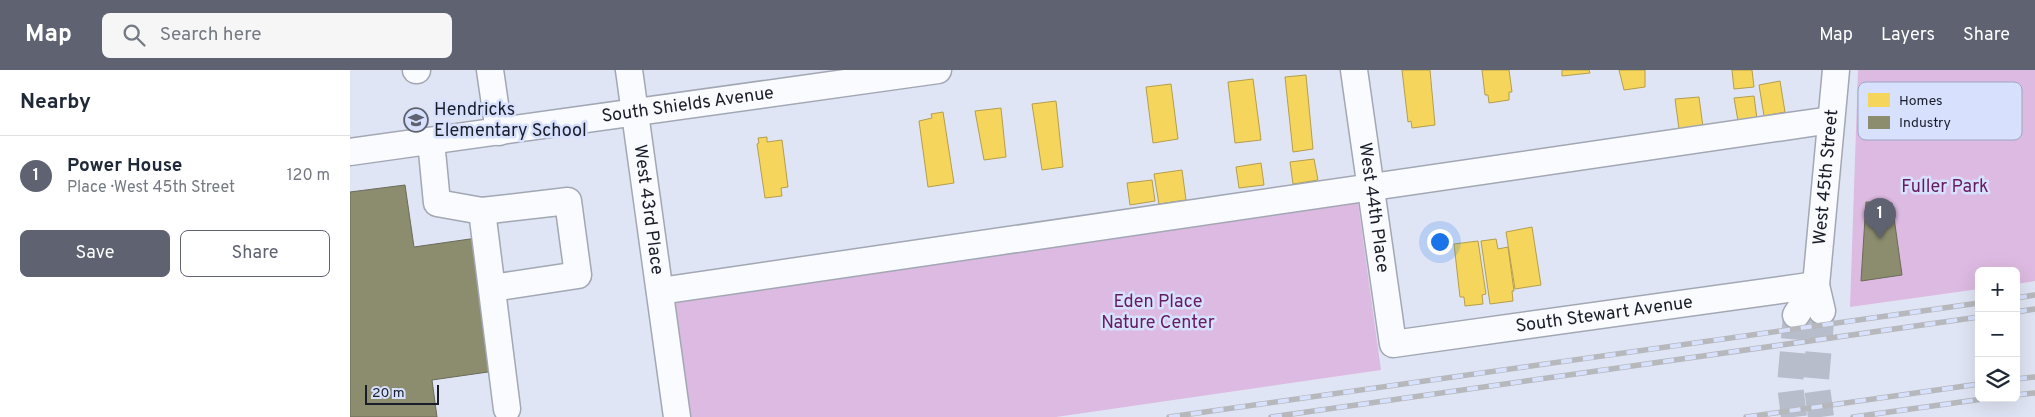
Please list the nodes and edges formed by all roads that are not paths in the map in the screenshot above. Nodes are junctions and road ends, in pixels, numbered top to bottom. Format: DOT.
graph roads {
  1 [pos="490,70"];
  2 [pos="629,70"];
  3 [pos="938,70"];
  4 [pos="1354,70"];
  5 [pos="1836,70"];
  6 [pos="635,113"];
  7 [pos="1832,120"];
  8 [pos="499,132"];
  9 [pos="431,141"];
  10 [pos="350,152"];
  11 [pos="1370,187"];
  12 [pos="482,211"];
  13 [pos="1816,286"];
  14 [pos="492,288"];
  15 [pos="660,291"];
  16 [pos="1809,313"];
  17 [pos="1393,344"];
  18 [pos="507,409"];
  19 [pos="676,417"];
  1 -- 8 [label="street"];
  2 -- 6 [label="street, West 43rd Place"];
  3 -- 6 [label="street, South Shields Avenue"];
  4 -- 11 [label="street, West 44th Place"];
  5 -- 7 [label="street, West 45th Street"];
  6 -- 8 [label="street, South Shields Avenue"];
  6 -- 15 [label="street, West 43rd Place"];
  7 -- 11 [label="street"];
  7 -- 13 [label="street, West 45th Street"];
  8 -- 9 [label="street, South Shields Avenue"];
  9 -- 10 [label="street, South Shields Avenue"];
  9 -- 12 [label="street"];
  11 -- 15 [label="street"];
  11 -- 17 [label="street, West 44th Place"];
  12 -- 14 [label="street"];
  12 -- 14 [label="street"];
  13 -- 16 [label="street, West 45th Street"];
  13 -- 17 [label="street, South Stewart Avenue"];
  14 -- 18 [label="street"];
  15 -- 19 [label="street, West 43rd Place"];
}
